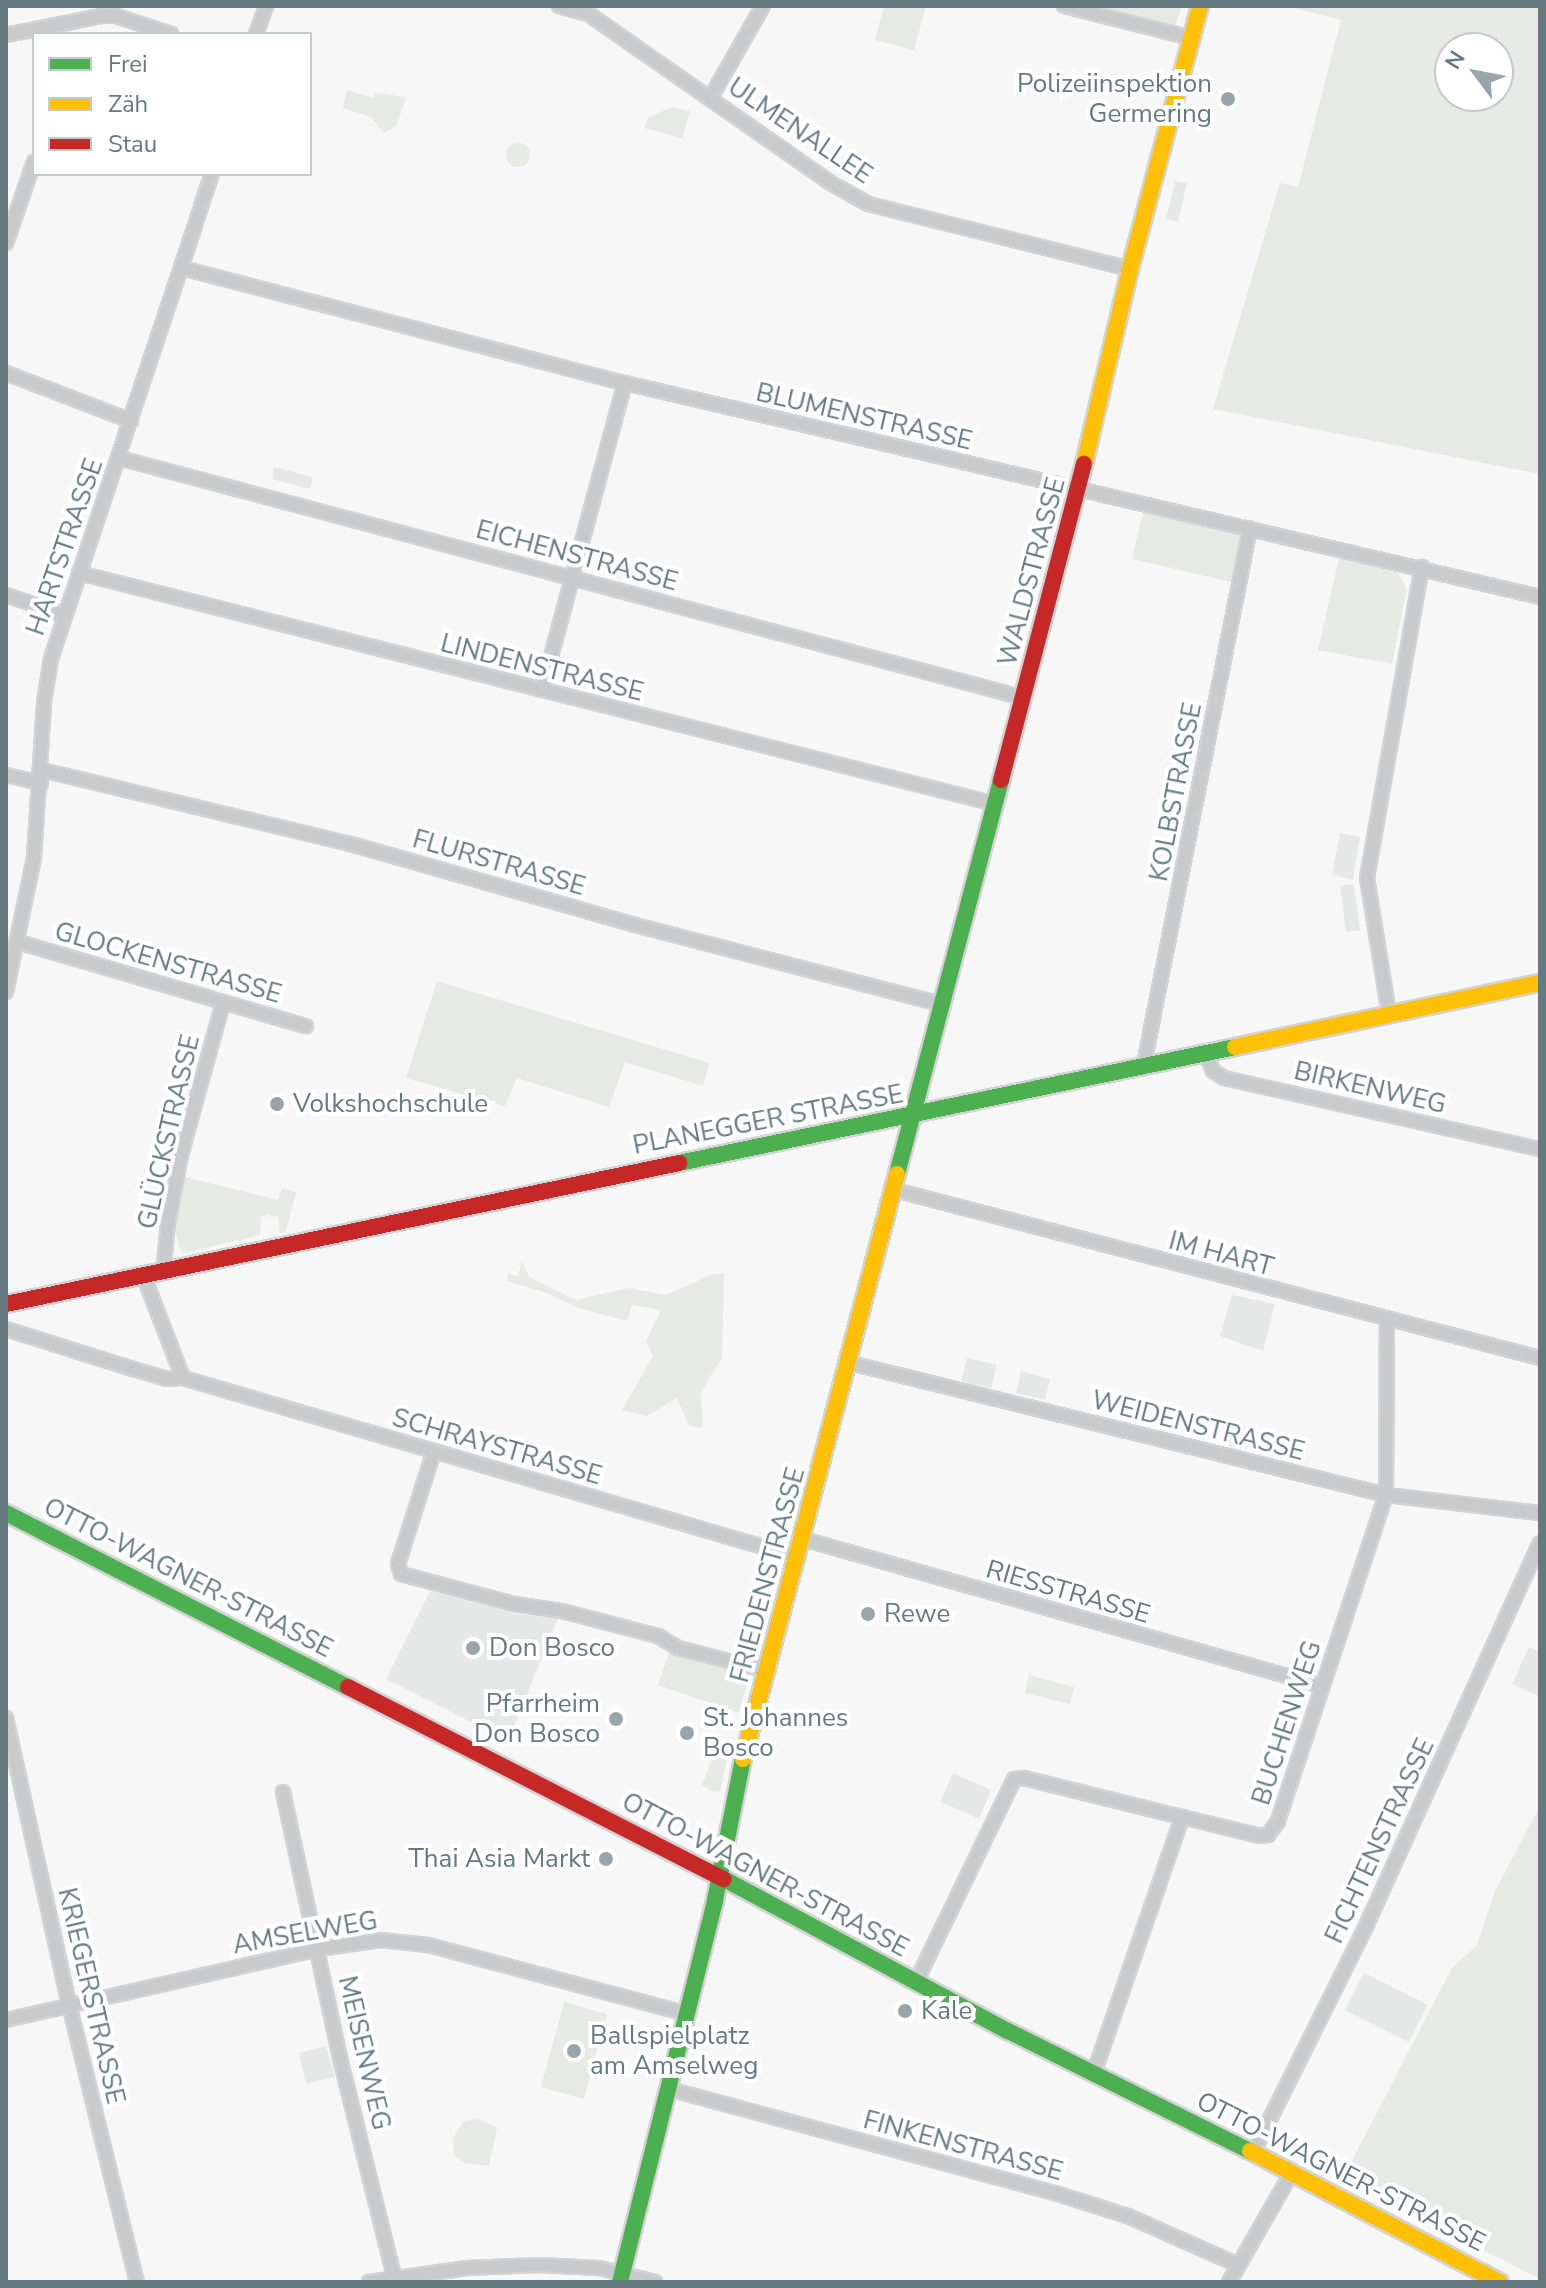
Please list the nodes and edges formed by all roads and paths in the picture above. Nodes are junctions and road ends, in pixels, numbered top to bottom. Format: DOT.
graph roads {
  1 [pos="266,6"];
  2 [pos="559,6"];
  3 [pos="763,6"];
  4 [pos="1064,6"];
  5 [pos="1200,6"];
  6 [pos="83,19"];
  7 [pos="79,32"];
  8 [pos="165,32"];
  9 [pos="257,32"];
  10 [pos="6,35"];
  11 [pos="1191,38"];
  12 [pos="711,97"];
  13 [pos="32,168"];
  14 [pos="211,176"];
  15 [pos="6,243"];
  16 [pos="182,268"];
  17 [pos="1130,269"];
  18 [pos="6,373"];
  19 [pos="625,383"];
  20 [pos="131,421"];
  21 [pos="119,458"];
  22 [pos="1078,489"];
  23 [pos="1250,528"];
  24 [pos="1422,567"];
  25 [pos="79,573"];
  26 [pos="573,578"];
  27 [pos="6,595"];
  28 [pos="1540,597"];
  29 [pos="64,615"];
  30 [pos="542,690"];
  31 [pos="1024,698"];
  32 [pos="6,775"];
  33 [pos="41,776"];
  34 [pos="995,804"];
  35 [pos="18,942"];
  36 [pos="9,967"];
  37 [pos="1540,983"];
  38 [pos="6,992"];
  39 [pos="223,1003"];
  40 [pos="944,1005"];
  41 [pos="1389,1014"];
  42 [pos="306,1026"];
  43 [pos="1206,1052"];
  44 [pos="1144,1064"];
  45 [pos="913,1116"];
  46 [pos="1540,1149"];
  47 [pos="891,1189"];
  48 [pos="163,1273"];
  49 [pos="144,1277"];
  50 [pos="6,1304"];
  51 [pos="1387,1319"];
  52 [pos="6,1329"];
  53 [pos="1540,1358"];
  54 [pos="850,1363"];
  55 [pos="178,1378"];
  56 [pos="434,1451"];
  57 [pos="1386,1495"];
  58 [pos="6,1513"];
  59 [pos="1540,1513"];
  60 [pos="803,1539"];
  61 [pos="1540,1543"];
  62 [pos="798,1557"];
  63 [pos="768,1671"];
  64 [pos="1322,1686"];
  65 [pos="6,1718"];
  66 [pos="283,1792"];
  67 [pos="1182,1817"];
  68 [pos="720,1876"];
  69 [pos="319,1949"];
  70 [pos="916,1982"];
  71 [pos="69,2004"];
  72 [pos="687,2014"];
  73 [pos="6,2020"];
  74 [pos="1094,2073"];
  75 [pos="669,2089"];
  76 [pos="1253,2153"];
  77 [pos="1292,2172"];
  78 [pos="1238,2265"];
  79 [pos="394,2276"];
  80 [pos="621,2277"];
  81 [pos="137,2282"];
  82 [pos="369,2282"];
  83 [pos="655,2282"];
  84 [pos="1229,2282"];
  85 [pos="1500,2282"];
  1 -- 9 [label="street"];
  2 -- 12 [label="street, ULMENALLEE"];
  3 -- 12 [label="street"];
  4 -- 11 [label="street"];
  5 -- 11 [label="street, WALDSTRASSE"];
  6 -- 7 [label="street"];
  6 -- 8 [label="street"];
  6 -- 10 [label="street"];
  11 -- 17 [label="street, WALDSTRASSE"];
  12 -- 17 [label="street, ULMENALLEE"];
  13 -- 15 [label="street"];
  14 -- 16 [label="street, HARTSTRASSE"];
  16 -- 19 [label="street, BLUMENSTRASSE"];
  16 -- 20 [label="street, HARTSTRASSE"];
  17 -- 22 [label="street, WALDSTRASSE"];
  18 -- 20 [label="street"];
  19 -- 22 [label="street, BLUMENSTRASSE"];
  19 -- 26 [label="street"];
  20 -- 21 [label="street, HARTSTRASSE"];
  21 -- 25 [label="street, HARTSTRASSE"];
  21 -- 26 [label="street, EICHENSTRASSE"];
  22 -- 23 [label="street, BLUMENSTRASSE"];
  22 -- 31 [label="street, WALDSTRASSE"];
  23 -- 24 [label="street, BLUMENSTRASSE"];
  23 -- 44 [label="street, KOLBSTRASSE"];
  24 -- 28 [label="street, BLUMENSTRASSE"];
  24 -- 41 [label="street"];
  25 -- 29 [label="street, HARTSTRASSE"];
  25 -- 30 [label="street, LINDENSTRASSE"];
  26 -- 30 [label="street"];
  26 -- 31 [label="street, EICHENSTRASSE"];
  27 -- 29 [label="street"];
  29 -- 33 [label="street, HARTSTRASSE"];
  30 -- 34 [label="street, LINDENSTRASSE"];
  31 -- 34 [label="street, WALDSTRASSE"];
  32 -- 33 [label="street, FLURSTRASSE"];
  33 -- 35 [label="street, HARTSTRASSE"];
  33 -- 40 [label="street, FLURSTRASSE"];
  34 -- 40 [label="street, WALDSTRASSE"];
  35 -- 36 [label="street, HARTSTRASSE"];
  35 -- 39 [label="street, GLOCKENSTRASSE"];
  36 -- 38 [label="street, HARTSTRASSE"];
  37 -- 41 [label="street, PLANEGGER STRASSE"];
  39 -- 42 [label="street, GLOCKENSTRASSE"];
  39 -- 48 [label="street, GLÜCKSTRASSE"];
  40 -- 45 [label="street, WALDSTRASSE"];
  41 -- 43 [label="street, PLANEGGER STRASSE"];
  43 -- 44 [label="street, PLANEGGER STRASSE"];
  43 -- 46 [label="street, BIRKENWEG"];
  44 -- 45 [label="street, PLANEGGER STRASSE"];
  45 -- 47 [label="street, FRIEDENSTRASSE"];
  45 -- 48 [label="street, PLANEGGER STRASSE"];
  47 -- 51 [label="street, IM HART"];
  47 -- 54 [label="street, FRIEDENSTRASSE"];
  48 -- 49 [label="street, PLANEGGER STRASSE"];
  49 -- 50 [label="street, PLANEGGER STRASSE"];
  49 -- 55 [label="street"];
  51 -- 53 [label="street, IM HART"];
  51 -- 57 [label="street, BUCHENWEG"];
  52 -- 55 [label="street, SCHRAYSTRASSE"];
  54 -- 57 [label="street, WEIDENSTRASSE"];
  54 -- 60 [label="street, FRIEDENSTRASSE"];
  55 -- 56 [label="street, SCHRAYSTRASSE"];
  56 -- 62 [label="street, SCHRAYSTRASSE"];
  56 -- 63 [label="street"];
  57 -- 59 [label="street, WEIDENSTRASSE"];
  57 -- 64 [label="street, BUCHENWEG"];
  58 -- 68 [label="street, OTTO-WAGNER-STRASSE"];
  60 -- 62 [label="street, FRIEDENSTRASSE"];
  60 -- 64 [label="street, RIESSTRASSE"];
  61 -- 76 [label="street, FICHTENSTRASSE"];
  62 -- 63 [label="street, FRIEDENSTRASSE"];
  63 -- 68 [label="street, FRIEDENSTRASSE"];
  64 -- 67 [label="street, BUCHENWEG"];
  65 -- 71 [label="street, KRIEGERSTRASSE"];
  66 -- 69 [label="street, MEISENWEG"];
  67 -- 70 [label="street"];
  67 -- 74 [label="street"];
  68 -- 70 [label="street, OTTO-WAGNER-STRASSE"];
  68 -- 72 [label="street, FRIEDENSTRASSE"];
  69 -- 71 [label="street, AMSELWEG"];
  69 -- 72 [label="street, AMSELWEG"];
  69 -- 79 [label="street, MEISENWEG"];
  70 -- 74 [label="street, OTTO-WAGNER-STRASSE"];
  71 -- 73 [label="street, AMSELWEG"];
  71 -- 81 [label="street, KRIEGERSTRASSE"];
  72 -- 75 [label="street, FRIEDENSTRASSE"];
  74 -- 76 [label="street, OTTO-WAGNER-STRASSE"];
  75 -- 78 [label="street, FINKENSTRASSE"];
  75 -- 80 [label="street, FRIEDENSTRASSE"];
  76 -- 77 [label="street, OTTO-WAGNER-STRASSE"];
  77 -- 78 [label="street"];
  77 -- 85 [label="street, OTTO-WAGNER-STRASSE"];
  78 -- 84 [label="street"];
  79 -- 80 [label="street"];
  79 -- 82 [label="street"];
  80 -- 83 [label="street"];
}
